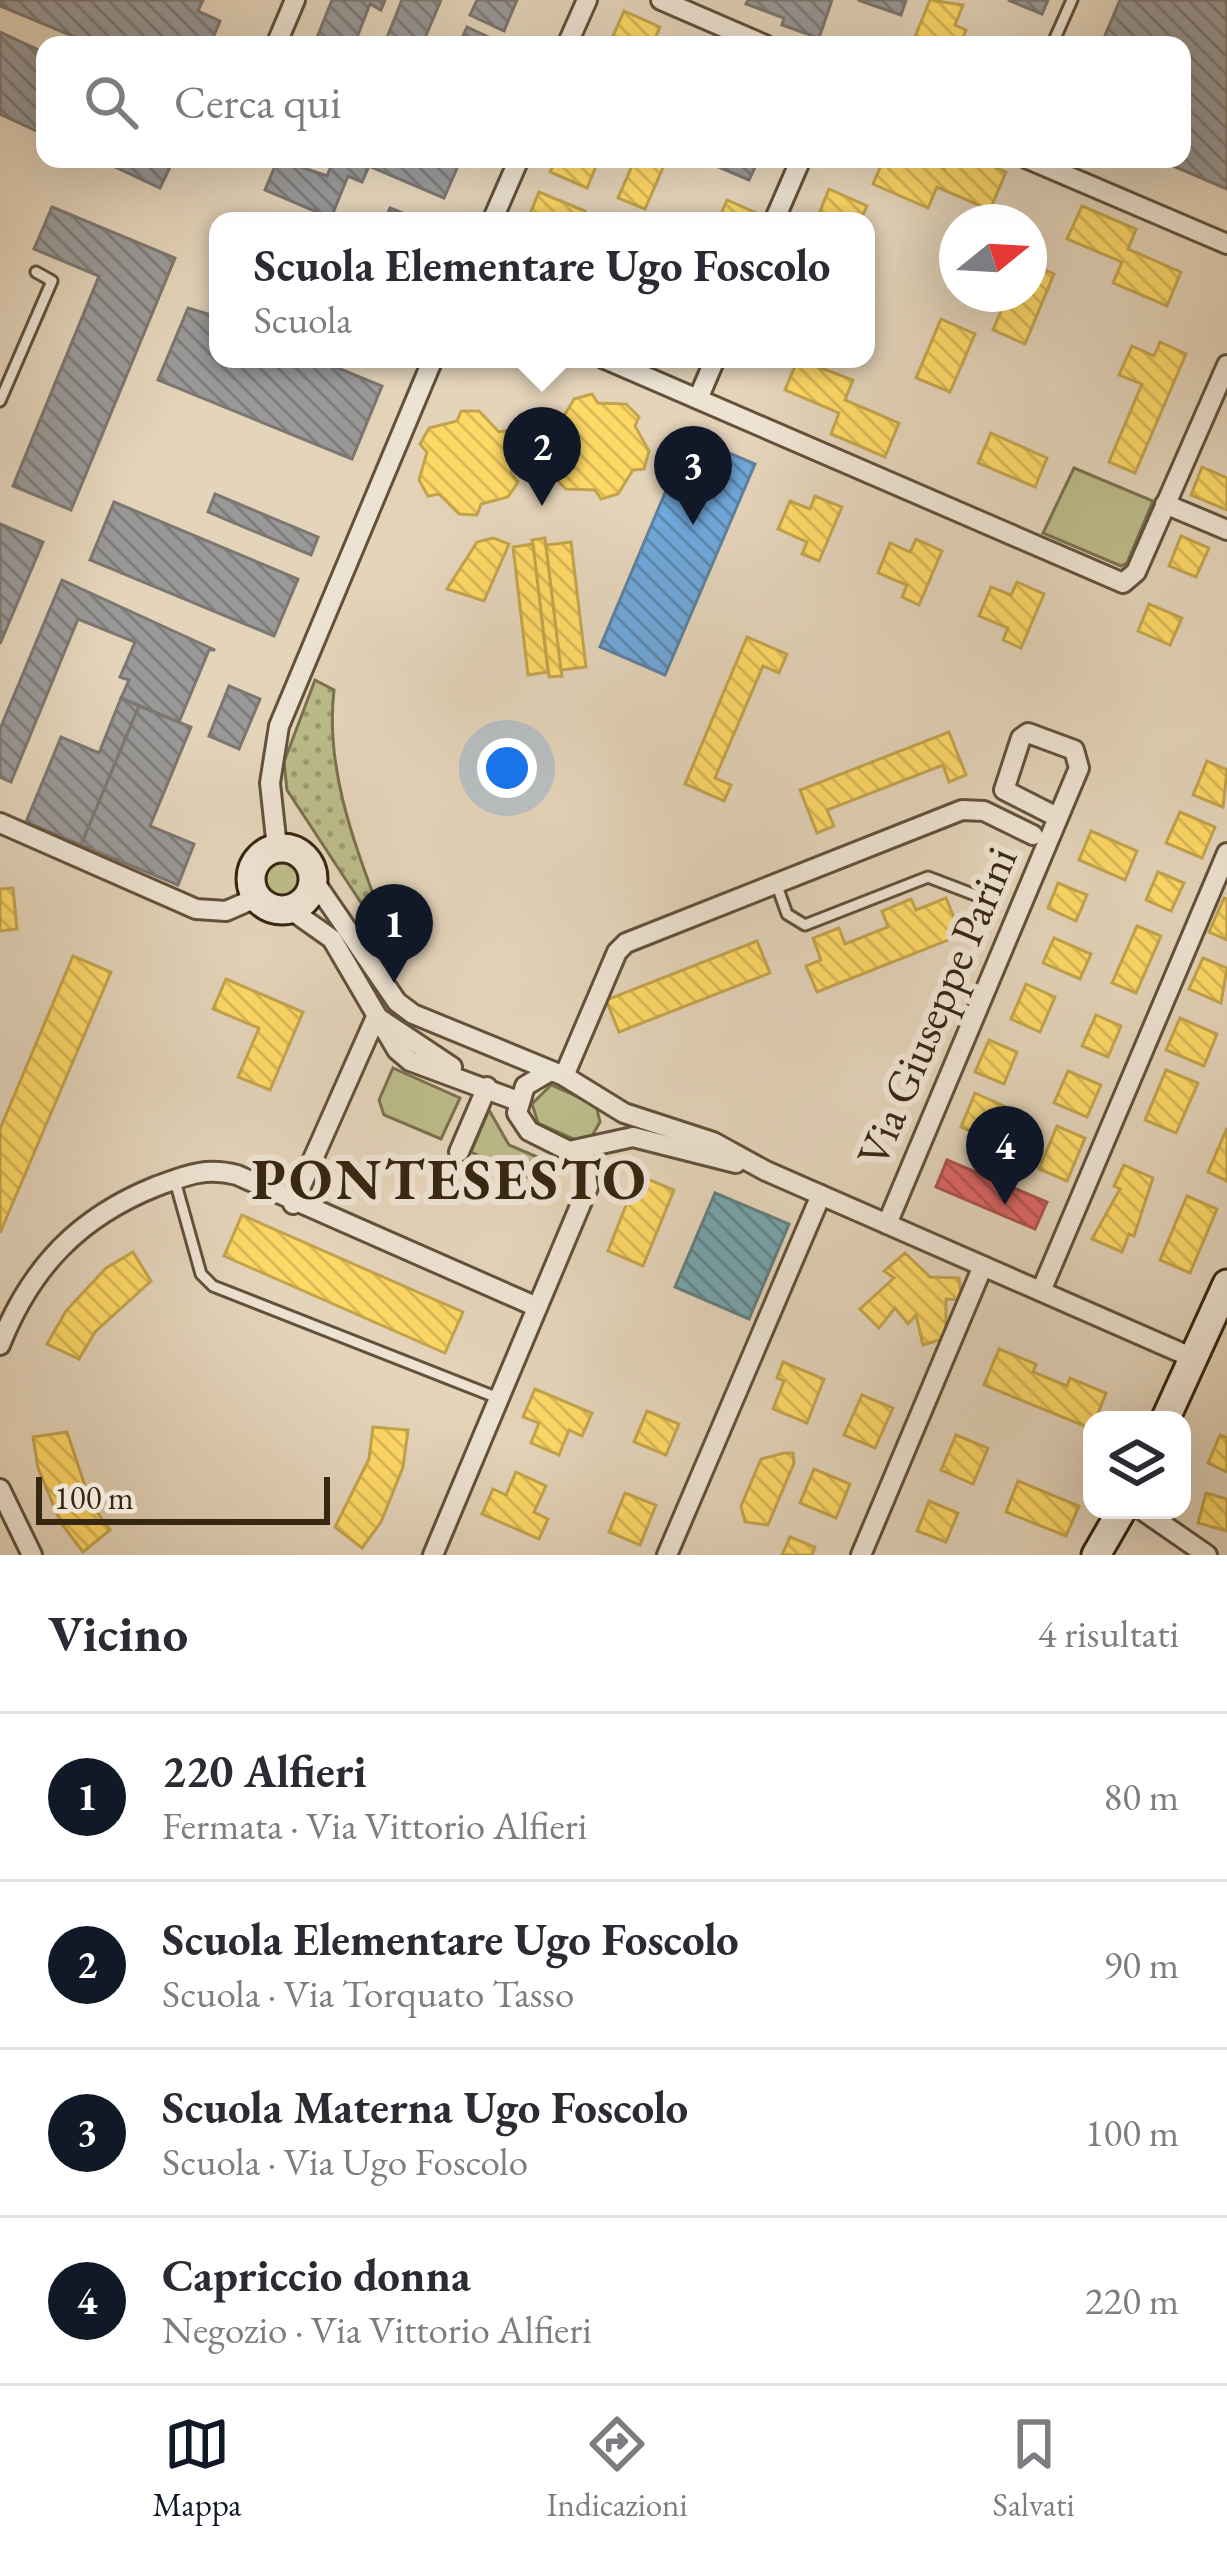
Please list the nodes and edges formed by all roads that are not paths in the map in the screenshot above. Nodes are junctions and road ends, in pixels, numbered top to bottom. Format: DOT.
graph roads {
  1 [pos="295,0"];
  2 [pos="587,0"];
  3 [pos="661,0"];
  4 [pos="1072,0"];
  5 [pos="710,10"];
  6 [pos="280,36"];
  7 [pos="571,36"];
  8 [pos="751,36"];
  9 [pos="1056,36"];
  10 [pos="515,168"];
  11 [pos="797,168"];
  12 [pos="1049,168"];
  13 [pos="496,212"];
  14 [pos="778,212"];
  15 [pos="1227,244"];
  16 [pos="36,272"];
  17 [pos="1227,365"];
  18 [pos="429,368"];
  19 [pos="626,368"];
  20 [pos="711,368"];
  21 [pos="698,399"];
  22 [pos="0,400"];
  23 [pos="1165,504"];
  24 [pos="1227,530"];
  25 [pos="1058,817"];
  26 [pos="0,824"];
  27 [pos="1033,835"];
  28 [pos="277,848"];
  29 [pos="1227,853"];
  30 [pos="314,881"];
  31 [pos="776,884"];
  32 [pos="256,898"];
  33 [pos="991,901"];
  34 [pos="291,910"];
  35 [pos="376,1017"];
  36 [pos="556,1074"];
  37 [pos="480,1084"];
  38 [pos="518,1100"];
  39 [pos="609,1104"];
  40 [pos="602,1140"];
  41 [pos="582,1151"];
  42 [pos="459,1152"];
  43 [pos="766,1171"];
  44 [pos="175,1180"];
  45 [pos="821,1196"];
  46 [pos="292,1204"];
  47 [pos="886,1224"];
  48 [pos="983,1266"];
  49 [pos="1227,1284"];
  50 [pos="1041,1291"];
  51 [pos="538,1307"];
  52 [pos="0,1345"];
  53 [pos="1193,1358"];
  54 [pos="499,1398"];
  55 [pos="1169,1411"];
  56 [pos="0,1489"];
  57 [pos="1117,1519"];
  58 [pos="1155,1519"];
  59 [pos="32,1555"];
  60 [pos="433,1555"];
  61 [pos="667,1555"];
  62 [pos="861,1555"];
  63 [pos="1096,1555"];
  64 [pos="1207,1555"];
  1 -- 6 [label="street"];
  2 -- 7 [label="street"];
  3 -- 5 [label="street"];
  4 -- 9 [label="lane"];
  5 -- 8 [label="street"];
  10 -- 13 [label="street"];
  11 -- 14 [label="street"];
  12 -- 15 [label="street"];
  16 -- 22 [label="lane"];
  17 -- 23 [label="street"];
  18 -- 28 [label="street"];
  19 -- 21 [label="street"];
  20 -- 21 [label="street"];
  21 -- 23 [label="street"];
  23 -- 24 [label="street"];
  25 -- 25 [label="street, Via Giuseppe Parini"];
  25 -- 47 [label="street, Via Giuseppe Parini"];
  26 -- 32 [label="street"];
  27 -- 31 [label="street"];
  28 -- 30 [label="street"];
  28 -- 32 [label="street"];
  29 -- 50 [label="street"];
  30 -- 34 [label="street"];
  30 -- 36 [label="street"];
  31 -- 33 [label="lane"];
  31 -- 36 [label="street"];
  32 -- 34 [label="street"];
  34 -- 35 [label="street"];
  35 -- 37 [label="street"];
  35 -- 46 [label="street"];
  36 -- 38 [label="street"];
  36 -- 39 [label="street"];
  37 -- 38 [label="street"];
  37 -- 42 [label="street"];
  38 -- 41 [label="street"];
  39 -- 40 [label="street"];
  39 -- 43 [label="street"];
  40 -- 41 [label="street"];
  40 -- 43 [label="street"];
  41 -- 51 [label="street"];
  43 -- 45 [label="street"];
  44 -- 46 [label="street"];
  44 -- 52 [label="street"];
  44 -- 54 [label="lane"];
  45 -- 47 [label="street"];
  45 -- 61 [label="street"];
  46 -- 51 [label="street"];
  47 -- 48 [label="street"];
  48 -- 50 [label="street"];
  48 -- 62 [label="street"];
  49 -- 53 [label="street"];
  50 -- 53 [label="street"];
  51 -- 54 [label="street"];
  53 -- 55 [label="street"];
  54 -- 60 [label="street"];
  56 -- 59 [label="street"];
  57 -- 63 [label="street"];
  58 -- 64 [label="street"];
}
